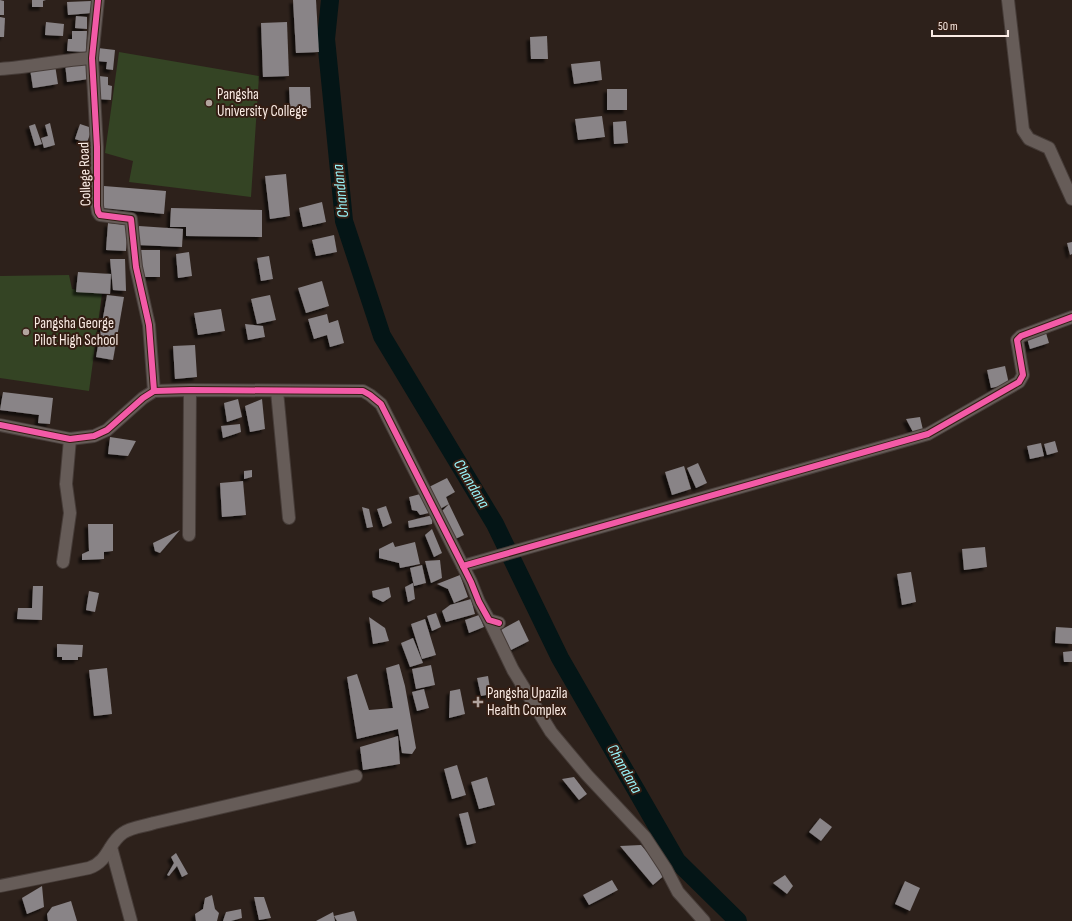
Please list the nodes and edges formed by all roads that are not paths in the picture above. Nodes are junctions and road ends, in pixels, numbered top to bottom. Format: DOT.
graph roads {
  1 [pos="98,0"];
  2 [pos="1008,0"];
  3 [pos="92,58"];
  4 [pos="0,69"];
  5 [pos="1072,200"];
  6 [pos="1072,317"];
  7 [pos="190,390"];
  8 [pos="154,391"];
  9 [pos="277,391"];
  10 [pos="0,425"];
  11 [pos="70,439"];
  12 [pos="289,518"];
  13 [pos="190,534"];
  14 [pos="63,562"];
  15 [pos="468,564"];
  16 [pos="356,776"];
  17 [pos="111,847"];
  18 [pos="0,886"];
  19 [pos="131,921"];
  20 [pos="704,921"];
  1 -- 3 [label="street, College Road"];
  2 -- 5 [label="street"];
  3 -- 4 [label="street"];
  3 -- 8 [label="street, College Road"];
  6 -- 15 [label="street"];
  7 -- 8 [label="street"];
  7 -- 9 [label="street"];
  7 -- 13 [label="street"];
  8 -- 11 [label="street"];
  9 -- 12 [label="street"];
  9 -- 15 [label="street"];
  10 -- 11 [label="street"];
  11 -- 14 [label="street"];
  15 -- 20 [label="street"];
  16 -- 17 [label="street"];
  17 -- 18 [label="street"];
  17 -- 19 [label="street"];
}
